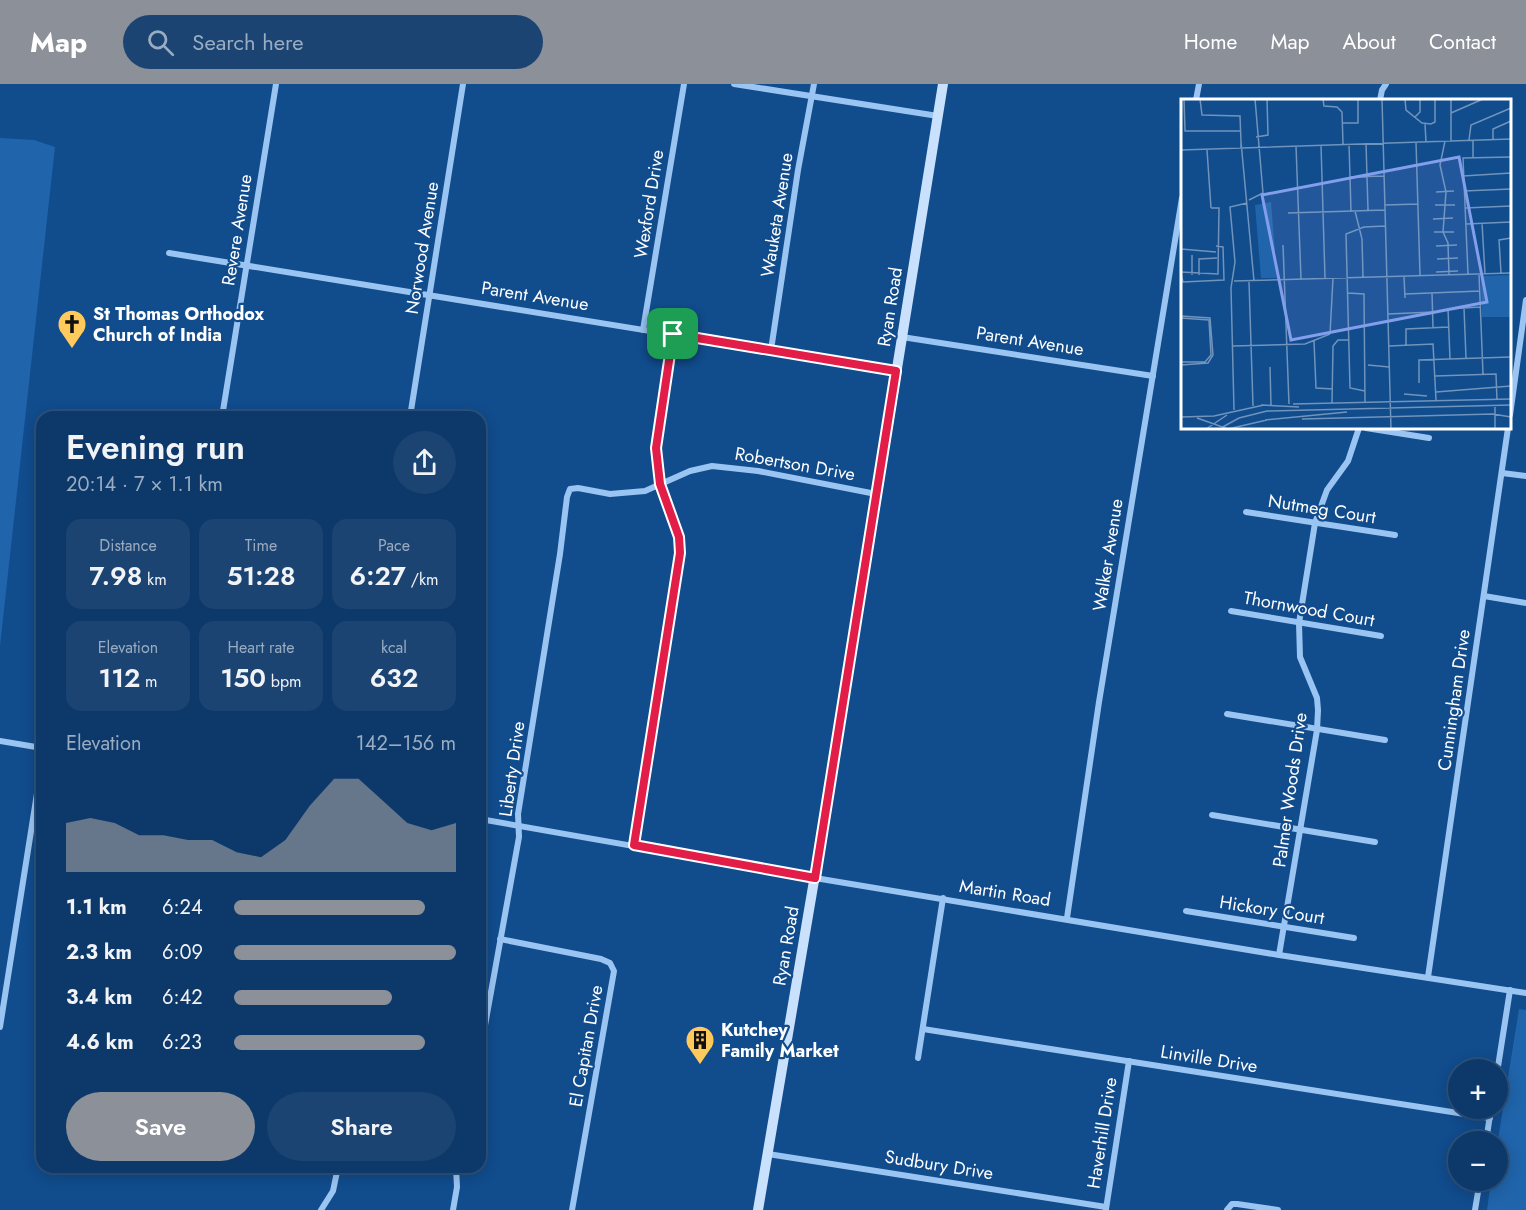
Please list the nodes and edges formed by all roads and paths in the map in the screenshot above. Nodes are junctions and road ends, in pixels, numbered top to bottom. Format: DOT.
graph roads {
  1 [pos="276,84"];
  2 [pos="463,84"];
  3 [pos="684,84"];
  4 [pos="734,84"];
  5 [pos="814,84"];
  6 [pos="943,84"];
  7 [pos="1198,84"];
  8 [pos="1386,84"];
  9 [pos="813,95"];
  10 [pos="1196,99"];
  11 [pos="1380,99"];
  12 [pos="938,116"];
  13 [pos="1181,204"];
  14 [pos="168,253"];
  15 [pos="246,266"];
  16 [pos="430,294"];
  17 [pos="1526,300"];
  18 [pos="644,330"];
  19 [pos="673,334"];
  20 [pos="902,337"];
  21 [pos="771,350"];
  22 [pos="1523,350"];
  23 [pos="896,371"];
  24 [pos="1153,376"];
  25 [pos="1511,406"];
  26 [pos="223,411"];
  27 [pos="411,411"];
  28 [pos="1359,429"];
  29 [pos="1372,429"];
  30 [pos="1508,429"];
  31 [pos="1429,438"];
  32 [pos="1502,473"];
  33 [pos="1526,476"];
  34 [pos="660,484"];
  35 [pos="570,489"];
  36 [pos="876,494"];
  37 [pos="1246,512"];
  38 [pos="1315,523"];
  39 [pos="1395,535"];
  40 [pos="1484,596"];
  41 [pos="1526,603"];
  42 [pos="1231,611"];
  43 [pos="1299,623"];
  44 [pos="1381,636"];
  45 [pos="1227,714"];
  46 [pos="1317,730"];
  47 [pos="1385,740"];
  48 [pos="0,741"];
  49 [pos="36,747"];
  50 [pos="36,800"];
  51 [pos="1212,814"];
  52 [pos="486,820"];
  53 [pos="519,826"];
  54 [pos="1300,830"];
  55 [pos="1375,842"];
  56 [pos="634,845"];
  57 [pos="815,878"];
  58 [pos="943,898"];
  59 [pos="1186,911"];
  60 [pos="1067,918"];
  61 [pos="1285,928"];
  62 [pos="1354,938"];
  63 [pos="500,939"];
  64 [pos="1279,955"];
  65 [pos="1428,977"];
  66 [pos="1510,990"];
  67 [pos="1526,993"];
  68 [pos="486,1019"];
  69 [pos="0,1027"];
  70 [pos="923,1029"];
  71 [pos="918,1058"];
  72 [pos="1499,1059"];
  73 [pos="1129,1061"];
  74 [pos="1448,1111"];
  75 [pos="768,1154"];
  76 [pos="337,1173"];
  77 [pos="456,1173"];
  78 [pos="1478,1191"];
  79 [pos="1106,1208"];
  80 [pos="1228,1208"];
  81 [pos="321,1210"];
  82 [pos="453,1210"];
  83 [pos="572,1210"];
  84 [pos="758,1210"];
  85 [pos="1278,1210"];
  86 [pos="1475,1210"];
  1 -- 15 [label="street, Revere Avenue"];
  2 -- 16 [label="street, Norwood Avenue"];
  3 -- 18 [label="street, Wexford Drive"];
  4 -- 9 [label="street"];
  5 -- 9 [label="street, Wauketa Avenue"];
  6 -- 12 [label="main road, Ryan Road"];
  7 -- 10 [label="street"];
  8 -- 11 [label="street"];
  9 -- 12 [label="street"];
  9 -- 21 [label="street, Wauketa Avenue"];
  12 -- 20 [label="main road, Ryan Road"];
  13 -- 24 [label="street, Walker Avenue"];
  14 -- 15 [label="street, Parent Avenue"];
  15 -- 16 [label="street, Parent Avenue"];
  15 -- 26 [label="street, Revere Avenue"];
  16 -- 18 [label="street, Parent Avenue"];
  16 -- 27 [label="street, Norwood Avenue"];
  17 -- 22 [label="street"];
  18 -- 19 [label="street, Parent Avenue"];
  19 -- 21 [label="street, Parent Avenue"];
  19 -- 34 [label="street"];
  20 -- 23 [label="main road, Ryan Road"];
  20 -- 24 [label="street, Parent Avenue"];
  21 -- 23 [label="street, Parent Avenue"];
  22 -- 25 [label="street"];
  23 -- 36 [label="main road, Ryan Road"];
  24 -- 60 [label="street, Walker Avenue"];
  28 -- 38 [label="street, Palmer Woods Drive"];
  29 -- 31 [label="street"];
  30 -- 32 [label="street, Cunningham Drive"];
  32 -- 33 [label="street"];
  32 -- 40 [label="street, Cunningham Drive"];
  34 -- 35 [label="street, Robertson Drive"];
  34 -- 36 [label="street, Robertson Drive"];
  34 -- 56 [label="street"];
  35 -- 53 [label="street, Liberty Drive"];
  36 -- 57 [label="main road, Ryan Road"];
  37 -- 38 [label="street, Nutmeg Court"];
  38 -- 39 [label="street, Nutmeg Court"];
  38 -- 43 [label="street, Palmer Woods Drive"];
  40 -- 41 [label="street"];
  40 -- 65 [label="street, Cunningham Drive"];
  42 -- 43 [label="street, Thornwood Court"];
  43 -- 44 [label="street, Thornwood Court"];
  43 -- 46 [label="street, Palmer Woods Drive"];
  45 -- 46 [label="street"];
  46 -- 47 [label="street"];
  46 -- 54 [label="street, Palmer Woods Drive"];
  48 -- 49 [label="street"];
  50 -- 69 [label="street"];
  51 -- 54 [label="street"];
  52 -- 53 [label="street, Martin Road"];
  53 -- 56 [label="street, Martin Road"];
  53 -- 63 [label="street, Liberty Drive"];
  54 -- 55 [label="street"];
  54 -- 61 [label="street, Palmer Woods Drive"];
  56 -- 57 [label="street, Martin Road"];
  57 -- 58 [label="street, Martin Road"];
  57 -- 75 [label="main road, Ryan Road"];
  58 -- 60 [label="street, Martin Road"];
  58 -- 70 [label="street"];
  59 -- 61 [label="street, Hickory Court"];
  60 -- 64 [label="street, Martin Road"];
  61 -- 62 [label="street, Hickory Court"];
  61 -- 64 [label="street, Palmer Woods Drive"];
  63 -- 68 [label="street, Liberty Drive"];
  63 -- 83 [label="street, El Capitan Drive"];
  64 -- 65 [label="street, Martin Road"];
  65 -- 66 [label="street, Martin Road"];
  66 -- 67 [label="street, Martin Road"];
  66 -- 72 [label="street"];
  70 -- 71 [label="street"];
  70 -- 73 [label="street, Linville Drive"];
  73 -- 74 [label="street, Linville Drive"];
  73 -- 79 [label="street, Haverhill Drive"];
  75 -- 79 [label="street, Sudbury Drive"];
  75 -- 84 [label="main road, Ryan Road"];
  76 -- 81 [label="street"];
  77 -- 82 [label="street"];
  78 -- 86 [label="street"];
  80 -- 85 [label="street"];
}
